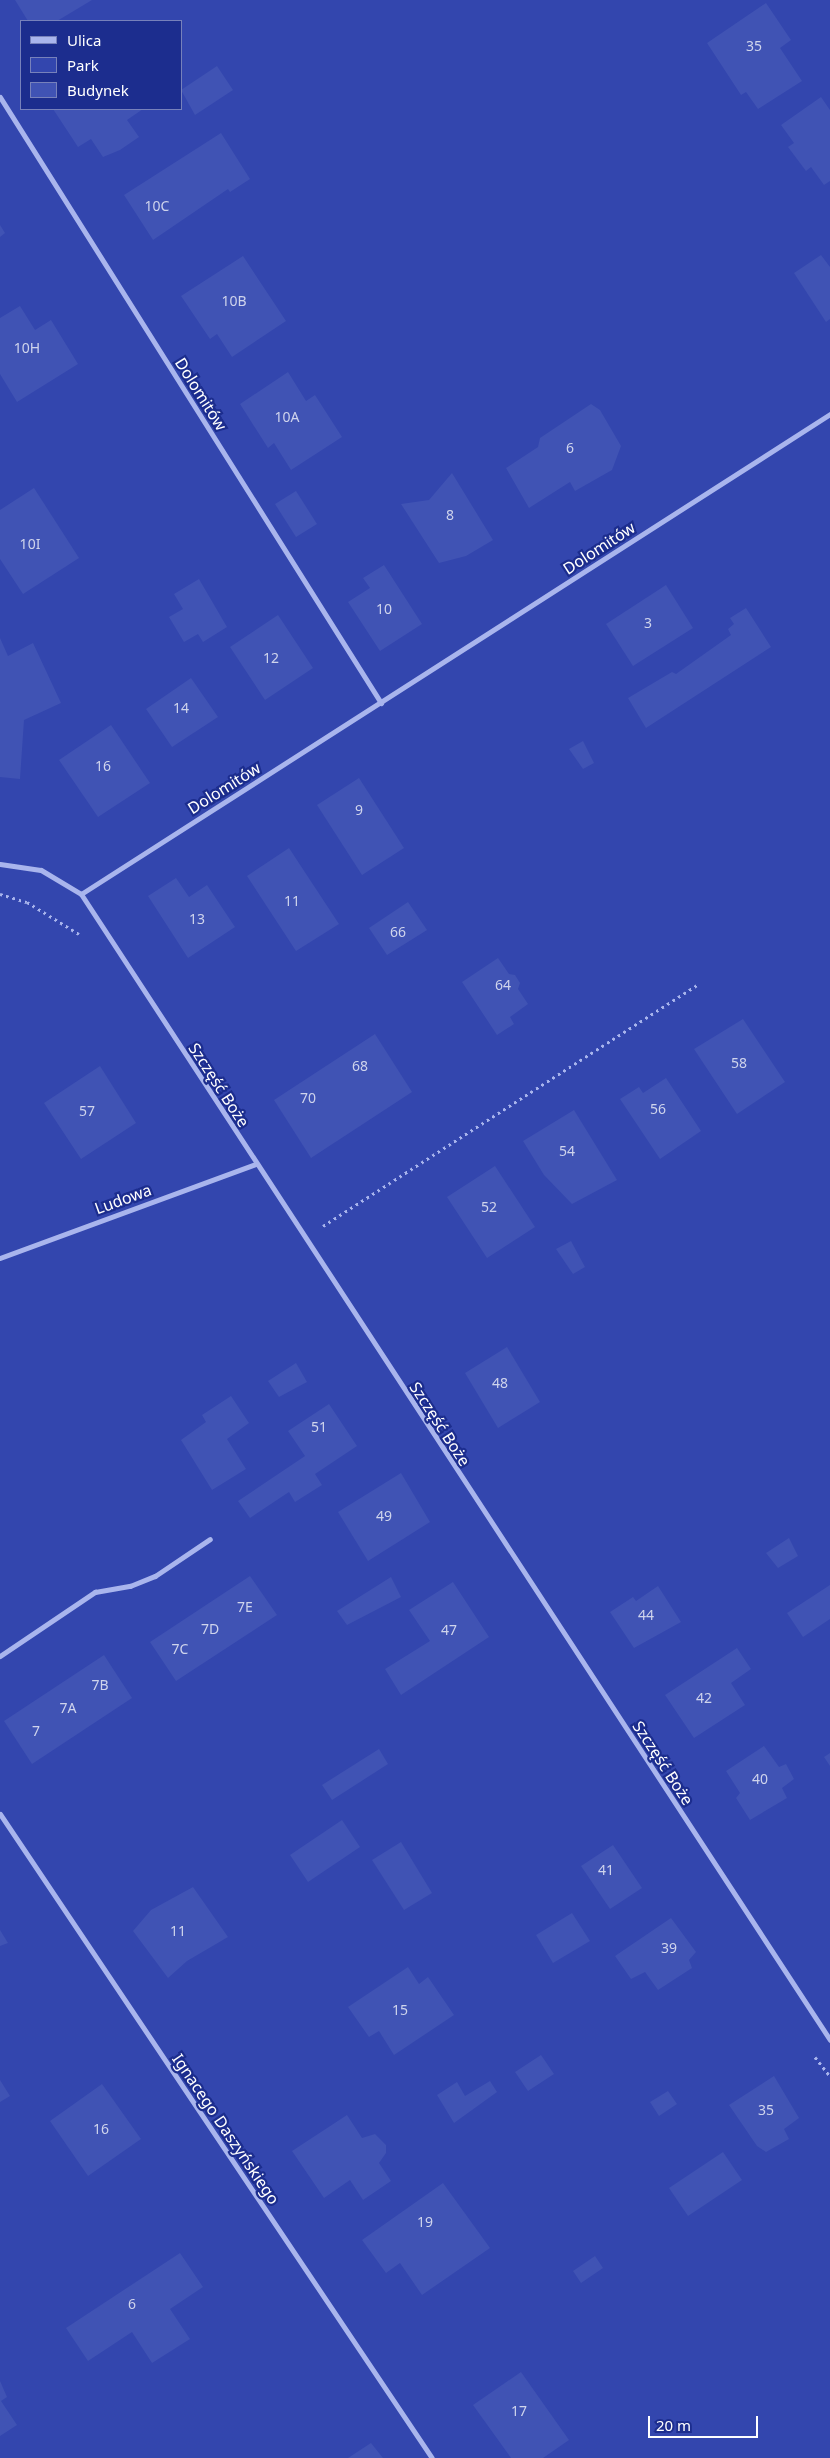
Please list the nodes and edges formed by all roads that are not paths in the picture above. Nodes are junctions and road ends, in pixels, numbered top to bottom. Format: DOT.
graph roads {
  1 [pos="0,97"];
  2 [pos="830,414"];
  3 [pos="381,703"];
  4 [pos="0,864"];
  5 [pos="81,894"];
  6 [pos="255,1164"];
  7 [pos="0,1258"];
  8 [pos="210,1539"];
  9 [pos="0,1656"];
  10 [pos="0,1814"];
  11 [pos="830,2040"];
  12 [pos="432,2458"];
  1 -- 3 [label="street, Dolomitów"];
  2 -- 3 [label="street, Dolomitów"];
  3 -- 5 [label="street, Dolomitów"];
  4 -- 5 [label="street, Szczęść Boże"];
  5 -- 6 [label="street, Szczęść Boże"];
  6 -- 7 [label="street, Ludowa"];
  6 -- 11 [label="street, Szczęść Boże"];
  8 -- 9 [label="street"];
  10 -- 12 [label="street, Ignacego Daszyńskiego"];
}
